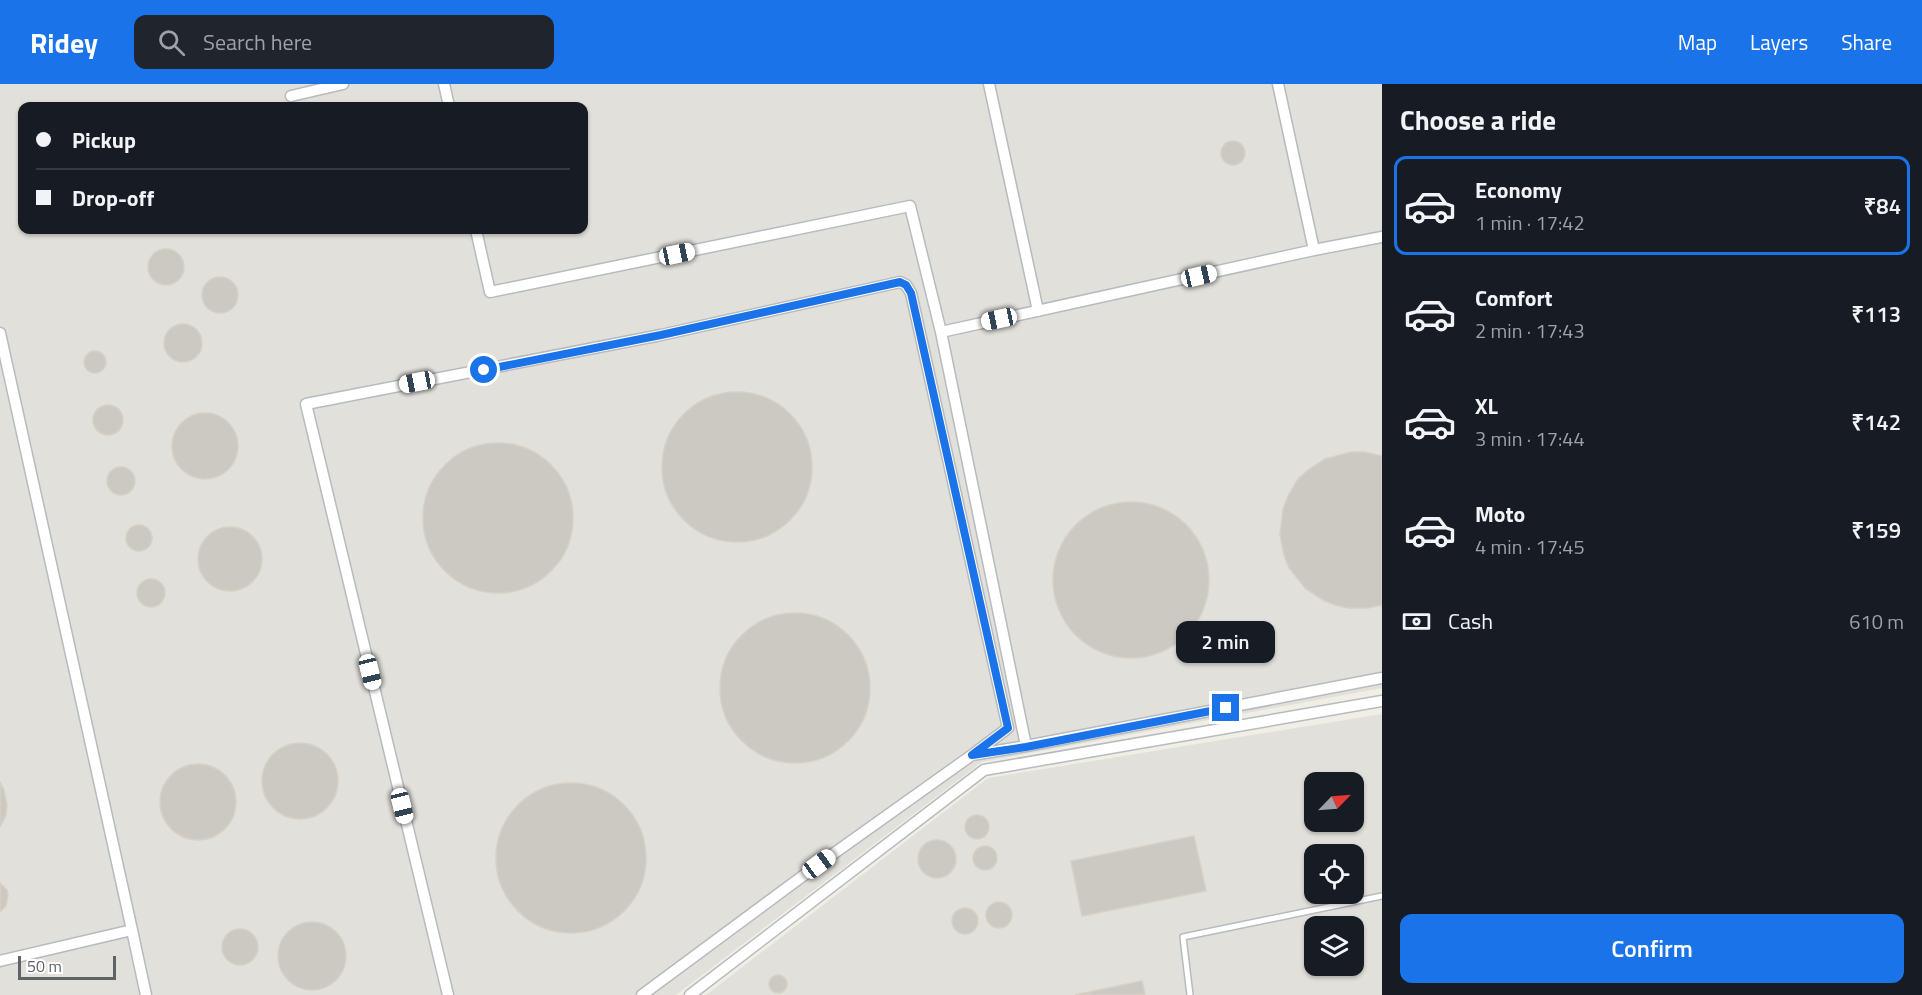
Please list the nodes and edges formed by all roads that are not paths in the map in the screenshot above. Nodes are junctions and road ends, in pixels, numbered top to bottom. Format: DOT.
graph roads {
  1 [pos="343,84"];
  2 [pos="444,84"];
  3 [pos="989,84"];
  4 [pos="1278,84"];
  5 [pos="291,96"];
  6 [pos="448,102"];
  7 [pos="477,234"];
  8 [pos="1382,237"];
  9 [pos="1314,250"];
  10 [pos="1038,311"];
  11 [pos="941,332"];
  12 [pos="0,333"];
  13 [pos="1382,678"];
  14 [pos="1382,701"];
  15 [pos="1026,747"];
  16 [pos="972,755"];
  17 [pos="1382,896"];
  18 [pos="132,930"];
  19 [pos="0,961"];
  20 [pos="146,995"];
  21 [pos="447,995"];
  22 [pos="642,995"];
  23 [pos="690,995"];
  24 [pos="1190,995"];
  1 -- 5 [label="street"];
  2 -- 6 [label="street"];
  3 -- 10 [label="street"];
  4 -- 9 [label="street"];
  7 -- 11 [label="street"];
  8 -- 9 [label="street"];
  9 -- 10 [label="street"];
  10 -- 11 [label="street"];
  11 -- 15 [label="street"];
  12 -- 18 [label="street"];
  13 -- 15 [label="street"];
  14 -- 23 [label="street"];
  15 -- 16 [label="street"];
  16 -- 21 [label="street"];
  16 -- 22 [label="street"];
  17 -- 24 [label="lane"];
  18 -- 19 [label="street"];
  18 -- 20 [label="street"];
}
